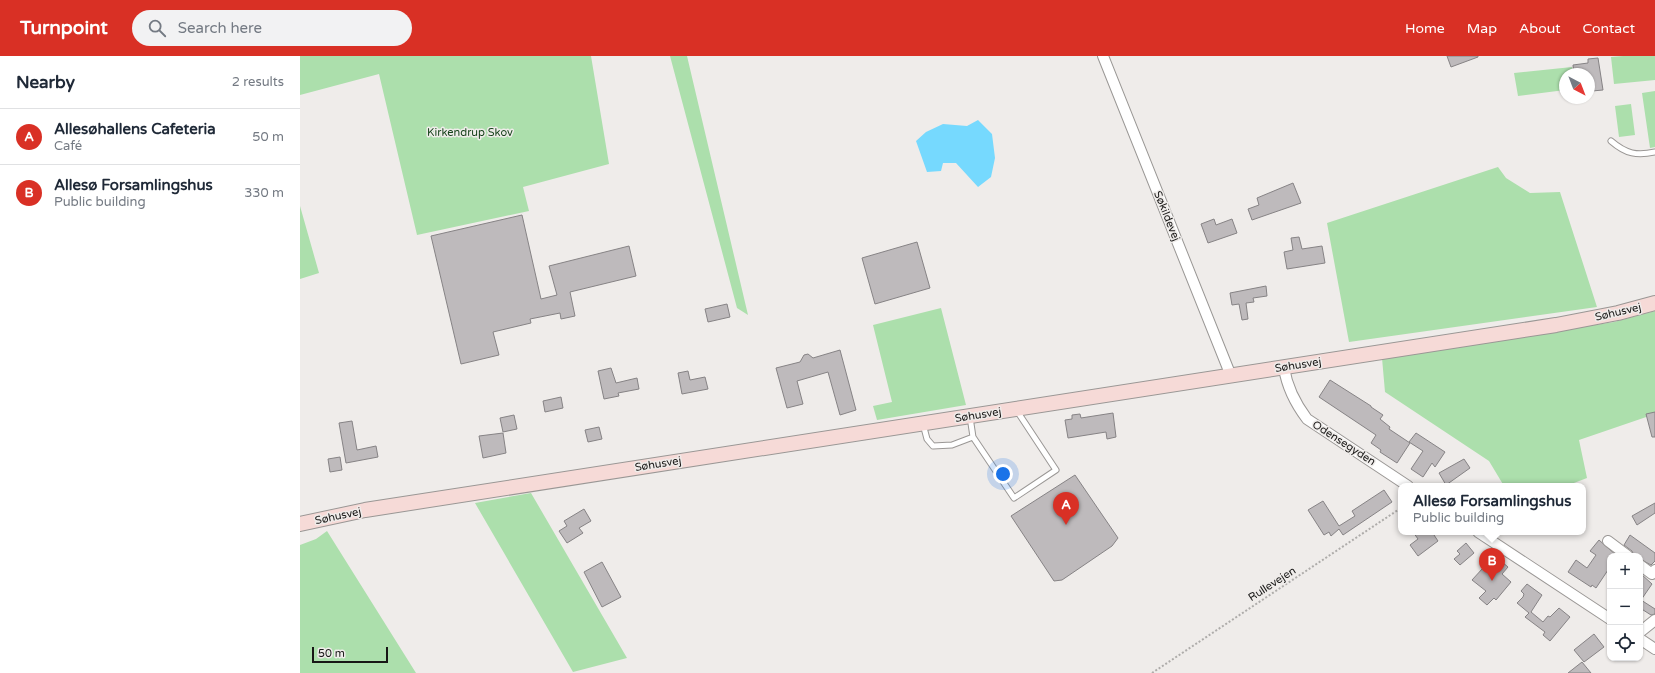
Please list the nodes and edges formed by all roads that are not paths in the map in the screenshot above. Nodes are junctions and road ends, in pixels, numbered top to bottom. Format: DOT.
graph roads {
  1 [pos="1103,56"];
  2 [pos="1611,142"];
  3 [pos="1655,152"];
  4 [pos="1655,303"];
  5 [pos="1284,368"];
  6 [pos="1230,376"];
  7 [pos="1015,409"];
  8 [pos="970,416"];
  9 [pos="923,423"];
  10 [pos="973,437"];
  11 [pos="1403,483"];
  12 [pos="300,524"];
  13 [pos="1483,535"];
  14 [pos="1608,541"];
  15 [pos="1624,553"];
  16 [pos="1643,567"];
  17 [pos="1655,570"];
  18 [pos="1607,617"];
  19 [pos="1655,620"];
  20 [pos="1643,630"];
  21 [pos="1643,641"];
  22 [pos="1655,649"];
  1 -- 6 [label="street, Søkildevej"];
  2 -- 3 [label="lane"];
  4 -- 5 [label="street, Søhusvej"];
  5 -- 6 [label="street, Søhusvej"];
  5 -- 11 [label="street, Odensegyden"];
  6 -- 7 [label="street, Søhusvej"];
  7 -- 8 [label="street, Søhusvej"];
  7 -- 10 [label="lane"];
  8 -- 9 [label="street, Søhusvej"];
  8 -- 10 [label="lane"];
  9 -- 10 [label="lane"];
  9 -- 12 [label="street, Søhusvej"];
  13 -- 18 [label="street"];
  14 -- 15 [label="street"];
  16 -- 17 [label="street"];
  19 -- 20 [label="street"];
  21 -- 22 [label="street"];
}
